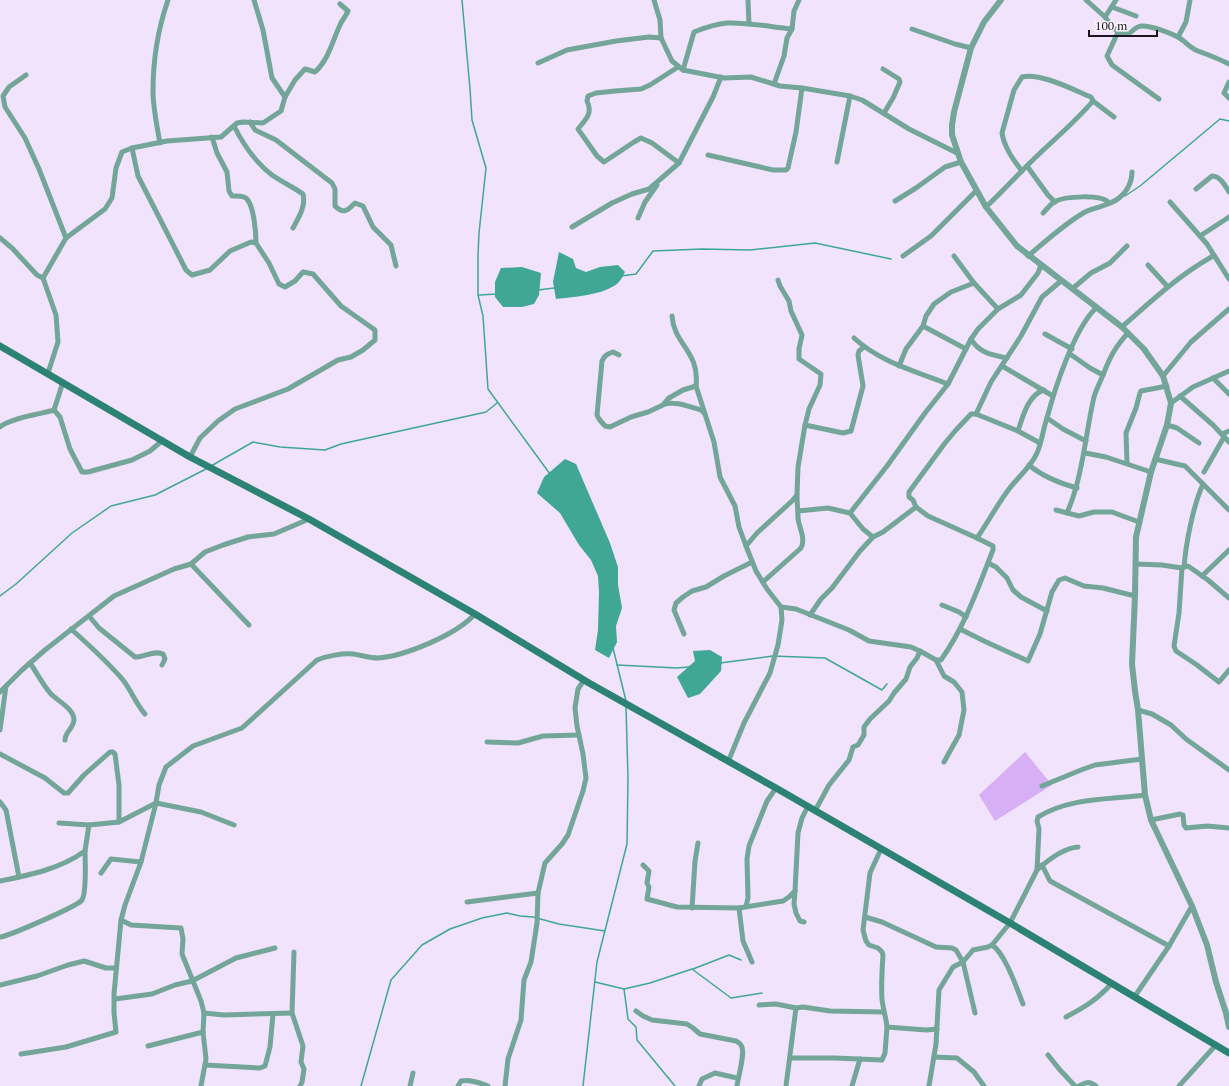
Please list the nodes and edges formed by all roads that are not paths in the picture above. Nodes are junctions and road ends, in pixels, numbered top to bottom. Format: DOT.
graph roads {
  1 [pos="168,0"];
  2 [pos="254,0"];
  3 [pos="654,0"];
  4 [pos="748,0"];
  5 [pos="798,0"];
  6 [pos="1001,0"];
  7 [pos="1086,0"];
  8 [pos="1116,0"];
  9 [pos="1190,0"];
  10 [pos="340,4"];
  11 [pos="1112,7"];
  12 [pos="1136,16"];
  13 [pos="1105,17"];
  14 [pos="749,24"];
  15 [pos="792,29"];
  16 [pos="912,29"];
  17 [pos="1118,32"];
  18 [pos="1178,37"];
  19 [pos="662,38"];
  20 [pos="971,48"];
  21 [pos="538,63"];
  22 [pos="1229,64"];
  23 [pos="680,68"];
  24 [pos="883,69"];
  25 [pos="26,75"];
  26 [pos="721,77"];
  27 [pos="1229,82"];
  28 [pos="774,84"];
  29 [pos="802,88"];
  30 [pos="850,96"];
  31 [pos="285,97"];
  32 [pos="1229,98"];
  33 [pos="1159,99"];
  34 [pos="1093,101"];
  35 [pos="884,113"];
  36 [pos="1114,117"];
  37 [pos="250,122"];
  38 [pos="234,126"];
  39 [pos="212,137"];
  40 [pos="160,143"];
  41 [pos="132,148"];
  42 [pos="957,153"];
  43 [pos="708,155"];
  44 [pos="837,162"];
  45 [pos="961,162"];
  46 [pos="679,163"];
  47 [pos="1027,166"];
  48 [pos="1022,172"];
  49 [pos="1132,172"];
  50 [pos="660,180"];
  51 [pos="1196,190"];
  52 [pos="976,191"];
  53 [pos="1229,192"];
  54 [pos="895,201"];
  55 [pos="1055,202"];
  56 [pos="1170,202"];
  57 [pos="1109,203"];
  58 [pos="986,207"];
  59 [pos="1043,213"];
  60 [pos="1229,217"];
  61 [pos="638,218"];
  62 [pos="572,227"];
  63 [pos="293,228"];
  64 [pos="1200,236"];
  65 [pos="0,238"];
  66 [pos="66,238"];
  67 [pos="256,243"];
  68 [pos="1127,246"];
  69 [pos="903,256"];
  70 [pos="954,256"];
  71 [pos="1028,256"];
  72 [pos="1213,256"];
  73 [pos="1041,265"];
  74 [pos="1148,265"];
  75 [pos="396,266"];
  76 [pos="43,278"];
  77 [pos="1229,279"];
  78 [pos="778,280"];
  79 [pos="1061,281"];
  80 [pos="974,283"];
  81 [pos="1167,286"];
  82 [pos="1072,289"];
  83 [pos="1096,308"];
  84 [pos="998,309"];
  85 [pos="1229,309"];
  86 [pos="672,316"];
  87 [pos="923,326"];
  88 [pos="1122,327"];
  89 [pos="1128,333"];
  90 [pos="1045,334"];
  91 [pos="854,338"];
  92 [pos="971,339"];
  93 [pos="0,346"];
  94 [pos="864,347"];
  95 [pos="966,349"];
  96 [pos="1071,351"];
  97 [pos="619,355"];
  98 [pos="1007,358"];
  99 [pos="899,366"];
  100 [pos="1002,366"];
  101 [pos="1229,371"];
  102 [pos="48,373"];
  103 [pos="1103,375"];
  104 [pos="1163,376"];
  105 [pos="1213,378"];
  106 [pos="63,382"];
  107 [pos="948,384"];
  108 [pos="696,386"];
  109 [pos="1167,386"];
  110 [pos="1044,390"];
  111 [pos="1229,394"];
  112 [pos="1053,396"];
  113 [pos="1180,396"];
  114 [pos="1171,403"];
  115 [pos="663,404"];
  116 [pos="54,410"];
  117 [pos="705,413"];
  118 [pos="976,414"];
  119 [pos="1047,418"];
  120 [pos="805,425"];
  121 [pos="1167,425"];
  122 [pos="0,427"];
  123 [pos="1018,431"];
  124 [pos="1229,431"];
  125 [pos="1223,435"];
  126 [pos="163,440"];
  127 [pos="1086,441"];
  128 [pos="1229,442"];
  129 [pos="1040,443"];
  130 [pos="1199,443"];
  131 [pos="1085,454"];
  132 [pos="190,456"];
  133 [pos="1155,459"];
  134 [pos="1127,463"];
  135 [pos="1029,465"];
  136 [pos="1151,472"];
  137 [pos="1204,472"];
  138 [pos="1203,484"];
  139 [pos="1077,488"];
  140 [pos="797,495"];
  141 [pos="916,507"];
  142 [pos="1056,510"];
  143 [pos="1229,510"];
  144 [pos="798,511"];
  145 [pos="850,513"];
  146 [pos="1067,513"];
  147 [pos="309,519"];
  148 [pos="1140,522"];
  149 [pos="873,537"];
  150 [pos="977,538"];
  151 [pos="746,546"];
  152 [pos="1229,550"];
  153 [pos="752,562"];
  154 [pos="988,563"];
  155 [pos="191,564"];
  156 [pos="1136,564"];
  157 [pos="1183,567"];
  158 [pos="1202,576"];
  159 [pos="763,582"];
  160 [pos="1135,596"];
  161 [pos="1229,598"];
  162 [pos="942,605"];
  163 [pos="781,607"];
  164 [pos="1047,611"];
  165 [pos="474,614"];
  166 [pos="810,615"];
  167 [pos="89,616"];
  168 [pos="966,617"];
  169 [pos="249,625"];
  170 [pos="70,629"];
  171 [pos="960,629"];
  172 [pos="684,634"];
  173 [pos="920,651"];
  174 [pos="936,660"];
  175 [pos="30,663"];
  176 [pos="162,665"];
  177 [pos="1229,670"];
  178 [pos="584,680"];
  179 [pos="6,686"];
  180 [pos="0,692"];
  181 [pos="1138,710"];
  182 [pos="145,714"];
  183 [pos="0,730"];
  184 [pos="579,734"];
  185 [pos="65,740"];
  186 [pos="487,742"];
  187 [pos="0,754"];
  188 [pos="1142,759"];
  189 [pos="728,762"];
  190 [pos="944,762"];
  191 [pos="1229,770"];
  192 [pos="1042,786"];
  193 [pos="776,788"];
  194 [pos="1146,795"];
  195 [pos="0,802"];
  196 [pos="156,803"];
  197 [pos="808,806"];
  198 [pos="815,811"];
  199 [pos="1151,820"];
  200 [pos="59,822"];
  201 [pos="119,822"];
  202 [pos="89,825"];
  203 [pos="234,825"];
  204 [pos="1229,828"];
  205 [pos="698,843"];
  206 [pos="1078,847"];
  207 [pos="881,849"];
  208 [pos="85,851"];
  209 [pos="141,862"];
  210 [pos="643,865"];
  211 [pos="1042,865"];
  212 [pos="1037,870"];
  213 [pos="100,873"];
  214 [pos="19,877"];
  215 [pos="0,881"];
  216 [pos="794,891"];
  217 [pos="538,892"];
  218 [pos="466,902"];
  219 [pos="746,906"];
  220 [pos="1192,906"];
  221 [pos="692,908"];
  222 [pos="739,908"];
  223 [pos="865,917"];
  224 [pos="121,920"];
  225 [pos="804,922"];
  226 [pos="1010,923"];
  227 [pos="0,937"];
  228 [pos="992,945"];
  229 [pos="1169,946"];
  230 [pos="274,948"];
  231 [pos="294,952"];
  232 [pos="752,962"];
  233 [pos="963,962"];
  234 [pos="116,968"];
  235 [pos="192,981"];
  236 [pos="1112,983"];
  237 [pos="0,984"];
  238 [pos="1136,996"];
  239 [pos="115,999"];
  240 [pos="1023,1004"];
  241 [pos="759,1005"];
  242 [pos="796,1008"];
  243 [pos="636,1011"];
  244 [pos="292,1012"];
  245 [pos="884,1012"];
  246 [pos="204,1013"];
  247 [pos="975,1013"];
  248 [pos="273,1014"];
  249 [pos="1066,1017"];
  250 [pos="887,1027"];
  251 [pos="1229,1028"];
  252 [pos="937,1029"];
  253 [pos="203,1032"];
  254 [pos="148,1046"];
  255 [pos="1215,1046"];
  256 [pos="1229,1053"];
  257 [pos="21,1054"];
  258 [pos="1048,1055"];
  259 [pos="934,1056"];
  260 [pos="790,1058"];
  261 [pos="860,1059"];
  262 [pos="205,1065"];
  263 [pos="413,1073"];
  264 [pos="737,1078"];
  265 [pos="201,1086"];
  266 [pos="300,1086"];
  267 [pos="410,1086"];
  268 [pos="458,1086"];
  269 [pos="488,1086"];
  270 [pos="505,1086"];
  271 [pos="699,1086"];
  272 [pos="737,1086"];
  273 [pos="786,1086"];
  274 [pos="852,1086"];
  275 [pos="929,1086"];
  276 [pos="984,1086"];
  277 [pos="1076,1086"];
  278 [pos="1079,1086"];
  279 [pos="1096,1086"];
  280 [pos="1179,1086"];
  1 -- 40 [label="street"];
  2 -- 31 [label="street"];
  3 -- 19 [label="street"];
  4 -- 14 [label="street"];
  5 -- 15 [label="street"];
  6 -- 20 [label="street"];
  7 -- 13 [label="street"];
  8 -- 11 [label="street"];
  9 -- 18 [label="street"];
  10 -- 31 [label="street"];
  11 -- 12 [label="street"];
  11 -- 13 [label="street"];
  13 -- 17 [label="street"];
  14 -- 15 [label="street"];
  14 -- 23 [label="street"];
  15 -- 28 [label="street"];
  16 -- 20 [label="street"];
  17 -- 18 [label="street"];
  17 -- 33 [label="street"];
  18 -- 22 [label="street"];
  19 -- 21 [label="street"];
  19 -- 23 [label="street"];
  20 -- 42 [label="street"];
  23 -- 26 [label="street"];
  23 -- 46 [label="street"];
  24 -- 35 [label="street"];
  25 -- 66 [label="street"];
  26 -- 28 [label="street"];
  26 -- 46 [label="street"];
  27 -- 32 [label="street"];
  28 -- 29 [label="street"];
  29 -- 30 [label="street"];
  29 -- 43 [label="street"];
  30 -- 35 [label="street"];
  30 -- 44 [label="street"];
  31 -- 37 [label="street"];
  34 -- 36 [label="street"];
  34 -- 47 [label="street"];
  34 -- 48 [label="street"];
  35 -- 42 [label="street"];
  37 -- 38 [label="street"];
  37 -- 75 [label="street"];
  38 -- 39 [label="street"];
  38 -- 63 [label="street"];
  39 -- 40 [label="street"];
  39 -- 67 [label="street"];
  40 -- 41 [label="street"];
  41 -- 66 [label="street"];
  41 -- 67 [label="street"];
  42 -- 45 [label="street"];
  45 -- 52 [label="street"];
  45 -- 54 [label="street"];
  46 -- 50 [label="street"];
  47 -- 48 [label="street"];
  47 -- 55 [label="street"];
  48 -- 58 [label="street"];
  49 -- 57 [label="street"];
  50 -- 61 [label="street"];
  50 -- 62 [label="street"];
  51 -- 53 [label="street"];
  52 -- 58 [label="street"];
  52 -- 69 [label="street"];
  55 -- 57 [label="street"];
  55 -- 59 [label="street"];
  56 -- 64 [label="street"];
  57 -- 71 [label="street"];
  58 -- 71 [label="street"];
  60 -- 64 [label="street"];
  64 -- 72 [label="street"];
  65 -- 76 [label="street"];
  66 -- 76 [label="street"];
  67 -- 132 [label="street"];
  68 -- 82 [label="street"];
  70 -- 80 [label="street"];
  71 -- 73 [label="street"];
  72 -- 77 [label="street"];
  72 -- 81 [label="street"];
  73 -- 79 [label="street"];
  73 -- 84 [label="street"];
  74 -- 81 [label="street"];
  76 -- 102 [label="street"];
  78 -- 120 [label="street"];
  79 -- 82 [label="street"];
  79 -- 98 [label="street"];
  80 -- 84 [label="street"];
  80 -- 87 [label="street"];
  81 -- 88 [label="street"];
  82 -- 83 [label="street"];
  83 -- 88 [label="street"];
  83 -- 96 [label="street"];
  84 -- 92 [label="street"];
  85 -- 104 [label="street"];
  86 -- 108 [label="street"];
  87 -- 95 [label="street"];
  87 -- 99 [label="street"];
  88 -- 89 [label="street"];
  89 -- 103 [label="street"];
  89 -- 104 [label="street"];
  90 -- 96 [label="street"];
  91 -- 94 [label="street"];
  92 -- 95 [label="street"];
  92 -- 98 [label="street"];
  93 -- 102 [label="main road"];
  94 -- 99 [label="street"];
  94 -- 120 [label="street"];
  95 -- 107 [label="street"];
  96 -- 103 [label="street"];
  96 -- 112 [label="street"];
  97 -- 115 [label="street"];
  98 -- 100 [label="street"];
  99 -- 107 [label="street"];
  100 -- 110 [label="street"];
  100 -- 118 [label="street"];
  101 -- 105 [label="street"];
  102 -- 106 [label="main road"];
  103 -- 127 [label="street"];
  104 -- 109 [label="street"];
  105 -- 111 [label="street"];
  105 -- 113 [label="street"];
  106 -- 116 [label="street"];
  106 -- 126 [label="main road"];
  107 -- 145 [label="street"];
  108 -- 115 [label="street"];
  108 -- 117 [label="street"];
  109 -- 114 [label="street"];
  109 -- 134 [label="street"];
  110 -- 112 [label="street"];
  110 -- 123 [label="street"];
  112 -- 119 [label="street"];
  113 -- 114 [label="street"];
  113 -- 125 [label="street"];
  114 -- 121 [label="street"];
  115 -- 117 [label="street"];
  116 -- 122 [label="street"];
  116 -- 126 [label="street"];
  117 -- 151 [label="street"];
  118 -- 123 [label="street"];
  118 -- 141 [label="street"];
  119 -- 127 [label="street"];
  119 -- 129 [label="street"];
  120 -- 140 [label="street"];
  121 -- 130 [label="street"];
  121 -- 133 [label="street"];
  123 -- 129 [label="street"];
  124 -- 125 [label="street"];
  125 -- 128 [label="street"];
  125 -- 137 [label="street"];
  126 -- 132 [label="main road"];
  127 -- 131 [label="street"];
  129 -- 135 [label="street"];
  131 -- 134 [label="street"];
  131 -- 139 [label="street"];
  132 -- 147 [label="main road"];
  133 -- 136 [label="street"];
  133 -- 138 [label="street"];
  134 -- 136 [label="street"];
  135 -- 139 [label="street"];
  135 -- 150 [label="street"];
  136 -- 148 [label="street"];
  138 -- 143 [label="street"];
  138 -- 157 [label="street"];
  139 -- 146 [label="street"];
  140 -- 144 [label="street"];
  140 -- 151 [label="street"];
  141 -- 149 [label="street"];
  141 -- 150 [label="street"];
  142 -- 146 [label="street"];
  144 -- 145 [label="street"];
  144 -- 159 [label="street"];
  145 -- 149 [label="street"];
  146 -- 148 [label="street"];
  147 -- 155 [label="street"];
  147 -- 165 [label="main road"];
  148 -- 156 [label="street"];
  149 -- 166 [label="street"];
  150 -- 154 [label="street"];
  151 -- 153 [label="street"];
  152 -- 158 [label="street"];
  153 -- 159 [label="street"];
  153 -- 172 [label="street"];
  154 -- 164 [label="street"];
  154 -- 168 [label="street"];
  155 -- 167 [label="street"];
  155 -- 169 [label="street"];
  156 -- 157 [label="street"];
  156 -- 160 [label="street"];
  157 -- 158 [label="street"];
  157 -- 177 [label="street"];
  158 -- 161 [label="street"];
  159 -- 163 [label="street"];
  160 -- 164 [label="street"];
  160 -- 181 [label="street"];
  162 -- 168 [label="street"];
  163 -- 166 [label="street"];
  163 -- 189 [label="street"];
  164 -- 171 [label="street"];
  165 -- 178 [label="main road"];
  165 -- 196 [label="street"];
  166 -- 173 [label="street"];
  167 -- 170 [label="street"];
  167 -- 176 [label="street"];
  168 -- 171 [label="street"];
  170 -- 175 [label="street"];
  170 -- 182 [label="street"];
  171 -- 174 [label="street"];
  173 -- 174 [label="street"];
  173 -- 198 [label="street"];
  174 -- 190 [label="street"];
  175 -- 179 [label="street"];
  175 -- 185 [label="street"];
  178 -- 184 [label="street"];
  178 -- 189 [label="main road"];
  179 -- 180 [label="street"];
  179 -- 183 [label="street"];
  181 -- 188 [label="street"];
  181 -- 191 [label="street"];
  184 -- 186 [label="street"];
  184 -- 217 [label="street"];
  187 -- 201 [label="street"];
  188 -- 192 [label="street"];
  188 -- 194 [label="street"];
  189 -- 193 [label="main road"];
  193 -- 197 [label="main road"];
  193 -- 219 [label="street"];
  194 -- 199 [label="street"];
  194 -- 212 [label="street"];
  195 -- 214 [label="street"];
  196 -- 201 [label="street"];
  196 -- 203 [label="street"];
  196 -- 209 [label="street"];
  197 -- 198 [label="main road"];
  197 -- 216 [label="street"];
  198 -- 207 [label="main road"];
  199 -- 204 [label="street"];
  199 -- 220 [label="street"];
  200 -- 202 [label="street"];
  201 -- 202 [label="street"];
  202 -- 208 [label="street"];
  205 -- 221 [label="street"];
  206 -- 211 [label="street"];
  207 -- 223 [label="street"];
  207 -- 226 [label="main road"];
  208 -- 214 [label="street"];
  208 -- 227 [label="street"];
  209 -- 213 [label="street"];
  209 -- 224 [label="street"];
  210 -- 221 [label="street"];
  211 -- 212 [label="street"];
  211 -- 229 [label="street"];
  212 -- 226 [label="street"];
  214 -- 215 [label="street"];
  216 -- 219 [label="street"];
  216 -- 225 [label="street"];
  217 -- 218 [label="street"];
  217 -- 270 [label="street"];
  219 -- 222 [label="street"];
  220 -- 229 [label="street"];
  220 -- 251 [label="street"];
  221 -- 222 [label="street"];
  222 -- 232 [label="street"];
  223 -- 233 [label="street"];
  223 -- 245 [label="street"];
  224 -- 234 [label="street"];
  224 -- 235 [label="street"];
  226 -- 228 [label="street"];
  226 -- 236 [label="main road"];
  228 -- 233 [label="street"];
  228 -- 240 [label="street"];
  229 -- 238 [label="street"];
  230 -- 235 [label="street"];
  231 -- 244 [label="street"];
  233 -- 247 [label="street"];
  233 -- 252 [label="street"];
  234 -- 237 [label="street"];
  234 -- 239 [label="street"];
  235 -- 239 [label="street"];
  235 -- 246 [label="street"];
  236 -- 238 [label="main road"];
  236 -- 249 [label="street"];
  238 -- 255 [label="main road"];
  239 -- 257 [label="street"];
  241 -- 242 [label="street"];
  242 -- 245 [label="street"];
  242 -- 260 [label="street"];
  243 -- 264 [label="street"];
  244 -- 248 [label="street"];
  244 -- 266 [label="street"];
  245 -- 250 [label="street"];
  246 -- 248 [label="street"];
  246 -- 253 [label="street"];
  248 -- 262 [label="street"];
  250 -- 252 [label="street"];
  250 -- 261 [label="street"];
  252 -- 259 [label="street"];
  253 -- 254 [label="street"];
  253 -- 262 [label="street"];
  255 -- 256 [label="main road"];
  255 -- 280 [label="street"];
  258 -- 277 [label="street"];
  259 -- 275 [label="street"];
  259 -- 276 [label="street"];
  260 -- 261 [label="street"];
  260 -- 273 [label="street"];
  261 -- 274 [label="street"];
  262 -- 265 [label="street"];
  263 -- 267 [label="street"];
  264 -- 271 [label="street"];
  264 -- 272 [label="street"];
  268 -- 269 [label="street"];
  278 -- 279 [label="street"];
}
